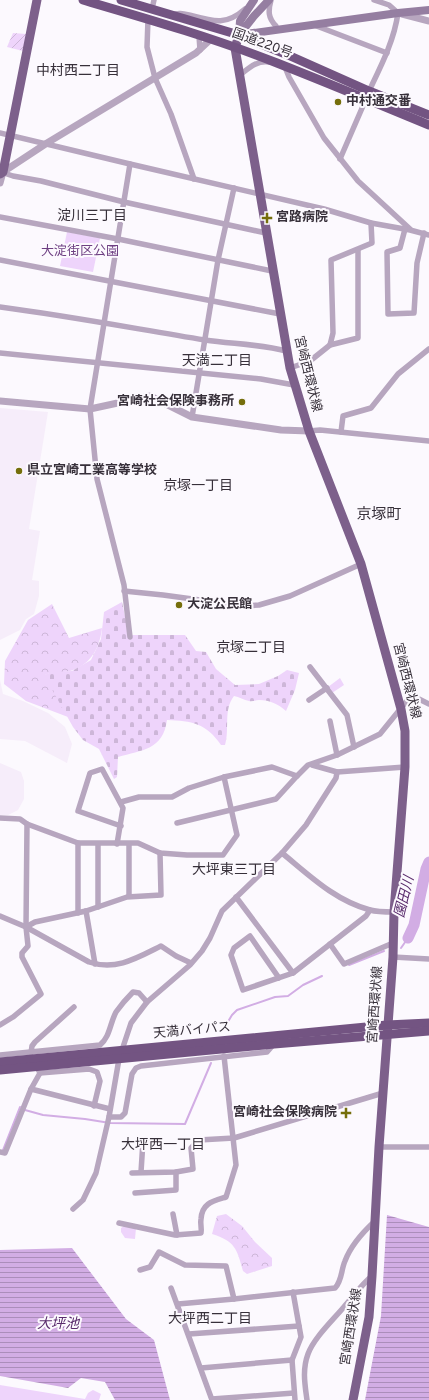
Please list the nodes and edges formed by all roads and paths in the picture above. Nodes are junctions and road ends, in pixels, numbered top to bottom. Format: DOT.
graph roads {
  1 [pos="37,0"];
  2 [pos="83,0"];
  3 [pos="121,0"];
  4 [pos="270,0"];
  5 [pos="374,0"];
  6 [pos="253,1"];
  7 [pos="153,4"];
  8 [pos="429,10"];
  9 [pos="398,12"];
  10 [pos="171,15"];
  11 [pos="148,19"];
  12 [pos="429,21"];
  13 [pos="312,24"];
  14 [pos="275,29"];
  15 [pos="239,35"];
  16 [pos="199,36"];
  17 [pos="211,39"];
  18 [pos="235,48"];
  19 [pos="200,50"];
  20 [pos="387,53"];
  21 [pos="281,65"];
  22 [pos="240,75"];
  23 [pos="154,78"];
  24 [pos="367,95"];
  25 [pos="429,115"];
  26 [pos="429,125"];
  27 [pos="0,133"];
  28 [pos="10,135"];
  29 [pos="47,143"];
  30 [pos="340,159"];
  31 [pos="130,164"];
  32 [pos="1,172"];
  33 [pos="194,178"];
  34 [pos="0,183"];
  35 [pos="234,188"];
  36 [pos="260,195"];
  37 [pos="124,202"];
  38 [pos="0,217"];
  39 [pos="371,223"];
  40 [pos="227,224"];
  41 [pos="407,229"];
  42 [pos="266,233"];
  43 [pos="427,234"];
  44 [pos="118,239"];
  45 [pos="358,250"];
  46 [pos="0,260"];
  47 [pos="218,260"];
  48 [pos="272,271"];
  49 [pos="110,280"];
  50 [pos="212,301"];
  51 [pos="0,307"];
  52 [pos="280,314"];
  53 [pos="103,323"];
  54 [pos="206,340"];
  55 [pos="330,345"];
  56 [pos="429,349"];
  57 [pos="286,351"];
  58 [pos="0,353"];
  59 [pos="97,364"];
  60 [pos="290,368"];
  61 [pos="199,374"];
  62 [pos="294,385"];
  63 [pos="0,401"];
  64 [pos="90,409"];
  65 [pos="192,417"];
  66 [pos="309,432"];
  67 [pos="341,432"];
  68 [pos="429,441"];
  69 [pos="361,564"];
  70 [pos="124,591"];
  71 [pos="130,637"];
  72 [pos="310,667"];
  73 [pos="327,688"];
  74 [pos="309,700"];
  75 [pos="429,704"];
  76 [pos="401,709"];
  77 [pos="330,721"];
  78 [pos="354,747"];
  79 [pos="337,755"];
  80 [pos="312,765"];
  81 [pos="404,767"];
  82 [pos="337,772"];
  83 [pos="297,776"];
  84 [pos="224,777"];
  85 [pos="121,802"];
  86 [pos="231,810"];
  87 [pos="0,818"];
  88 [pos="177,823"];
  89 [pos="27,824"];
  90 [pos="121,826"];
  91 [pos="78,843"];
  92 [pos="98,844"];
  93 [pos="117,844"];
  94 [pos="129,844"];
  95 [pos="160,853"];
  96 [pos="282,853"];
  97 [pos="129,896"];
  98 [pos="236,897"];
  99 [pos="98,907"];
  100 [pos="370,910"];
  101 [pos="86,911"];
  102 [pos="394,912"];
  103 [pos="78,913"];
  104 [pos="0,916"];
  105 [pos="26,927"];
  106 [pos="393,943"];
  107 [pos="330,944"];
  108 [pos="393,957"];
  109 [pos="429,959"];
  110 [pos="191,963"];
  111 [pos="95,964"];
  112 [pos="293,973"];
  113 [pos="279,978"];
  114 [pos="148,1002"];
  115 [pos="74,1007"];
  116 [pos="429,1023"];
  117 [pos="0,1025"];
  118 [pos="387,1029"];
  119 [pos="429,1031"];
  120 [pos="274,1044"];
  121 [pos="31,1053"];
  122 [pos="0,1055"];
  123 [pos="120,1055"];
  124 [pos="224,1056"];
  125 [pos="0,1062"];
  126 [pos="0,1070"];
  127 [pos="38,1070"];
  128 [pos="31,1089"];
  129 [pos="383,1094"];
  130 [pos="94,1106"];
  131 [pos="110,1110"];
  132 [pos="108,1121"];
  133 [pos="234,1138"];
  134 [pos="143,1141"];
  135 [pos="379,1147"];
  136 [pos="429,1147"];
  137 [pos="0,1152"];
  138 [pos="141,1172"];
  139 [pos="176,1172"];
  140 [pos="132,1173"];
  141 [pos="135,1193"];
  142 [pos="74,1209"];
  143 [pos="173,1214"];
  144 [pos="376,1220"];
  145 [pos="119,1223"];
  146 [pos="177,1234"];
  147 [pos="140,1270"];
  148 [pos="372,1276"];
  149 [pos="171,1288"];
  150 [pos="293,1292"];
  151 [pos="234,1299"];
  152 [pos="178,1304"];
  153 [pos="299,1326"];
  154 [pos="189,1334"];
  155 [pos="292,1360"];
  156 [pos="201,1368"];
  157 [pos="294,1393"];
  158 [pos="212,1399"];
  159 [pos="295,1400"];
  160 [pos="307,1400"];
  161 [pos="353,1400"];
  1 -- 28 [label="main road"];
  2 -- 11 [label="highway, 国道220号"];
  3 -- 7 [label="highway, 国道220号"];
  4 -- 14 [label="street"];
  4 -- 15 [label="main road"];
  5 -- 9 [label="street"];
  6 -- 10 [label="street"];
  6 -- 15 [label="main road"];
  7 -- 10 [label="highway, 国道220号"];
  8 -- 9 [label="main road"];
  9 -- 12 [label="street"];
  9 -- 13 [label="main road"];
  9 -- 20 [label="street"];
  10 -- 15 [label="highway, 国道220号"];
  11 -- 16 [label="highway, 国道220号"];
  11 -- 23 [label="street"];
  13 -- 14 [label="main road"];
  13 -- 20 [label="street"];
  14 -- 15 [label="main road"];
  15 -- 18 [label="main road, 宮崎西環状線"];
  15 -- 24 [label="highway, 国道220号"];
  16 -- 17 [label="highway, 国道220号"];
  16 -- 19 [label="street"];
  17 -- 18 [label="highway, 国道220号"];
  17 -- 19 [label="street"];
  18 -- 21 [label="highway, 国道220号"];
  18 -- 22 [label="main road, 宮崎西環状線"];
  19 -- 23 [label="street"];
  20 -- 24 [label="street"];
  21 -- 22 [label="street"];
  21 -- 24 [label="highway, 国道220号"];
  21 -- 30 [label="street"];
  22 -- 36 [label="main road, 宮崎西環状線"];
  23 -- 29 [label="street"];
  23 -- 33 [label="street"];
  24 -- 25 [label="highway, 国道220号"];
  24 -- 26 [label="highway, 国道220号"];
  24 -- 30 [label="street"];
  27 -- 28 [label="street"];
  28 -- 29 [label="street"];
  28 -- 32 [label="main road"];
  29 -- 31 [label="street"];
  29 -- 32 [label="street"];
  30 -- 41 [label="street"];
  31 -- 33 [label="street"];
  31 -- 37 [label="street"];
  32 -- 34 [label="street"];
  32 -- 37 [label="street"];
  33 -- 35 [label="street"];
  35 -- 36 [label="street"];
  35 -- 40 [label="street"];
  36 -- 39 [label="street"];
  36 -- 42 [label="main road, 宮崎西環状線"];
  37 -- 40 [label="street"];
  37 -- 44 [label="street"];
  38 -- 44 [label="street"];
  39 -- 41 [label="street"];
  39 -- 45 [label="street"];
  40 -- 42 [label="street"];
  40 -- 47 [label="street"];
  41 -- 43 [label="street"];
  41 -- 43 [label="street"];
  42 -- 48 [label="main road, 宮崎西環状線"];
  44 -- 47 [label="street"];
  44 -- 49 [label="street"];
  45 -- 55 [label="street"];
  45 -- 55 [label="street"];
  46 -- 49 [label="street"];
  47 -- 48 [label="street"];
  47 -- 50 [label="street"];
  48 -- 52 [label="main road, 宮崎西環状線"];
  49 -- 50 [label="street"];
  49 -- 53 [label="street"];
  50 -- 52 [label="street"];
  50 -- 54 [label="street"];
  51 -- 53 [label="street"];
  52 -- 57 [label="main road, 宮崎西環状線"];
  53 -- 54 [label="street"];
  53 -- 59 [label="street"];
  54 -- 57 [label="street"];
  54 -- 61 [label="street"];
  55 -- 60 [label="street"];
  56 -- 67 [label="street"];
  57 -- 60 [label="main road, 宮崎西環状線"];
  58 -- 59 [label="street"];
  59 -- 61 [label="street"];
  59 -- 64 [label="street"];
  60 -- 62 [label="main road, 宮崎西環状線"];
  61 -- 62 [label="street"];
  61 -- 65 [label="street"];
  62 -- 66 [label="main road, 宮崎西環状線"];
  63 -- 64 [label="street"];
  64 -- 65 [label="street"];
  64 -- 70 [label="street"];
  65 -- 66 [label="street"];
  66 -- 67 [label="street"];
  66 -- 69 [label="main road, 宮崎西環状線"];
  67 -- 68 [label="street"];
  69 -- 70 [label="street"];
  69 -- 76 [label="main road, 宮崎西環状線"];
  70 -- 71 [label="street"];
  72 -- 73 [label="street"];
  73 -- 74 [label="street"];
  73 -- 78 [label="street"];
  75 -- 76 [label="street"];
  76 -- 78 [label="street"];
  76 -- 81 [label="main road, 宮崎西環状線"];
  77 -- 79 [label="street"];
  78 -- 79 [label="street"];
  79 -- 80 [label="street"];
  80 -- 82 [label="street"];
  80 -- 83 [label="street"];
  81 -- 82 [label="street"];
  81 -- 102 [label="main road, 宮崎西環状線"];
  82 -- 96 [label="street"];
  83 -- 84 [label="street"];
  83 -- 86 [label="street"];
  84 -- 85 [label="street"];
  84 -- 86 [label="street"];
  85 -- 90 [label="street"];
  85 -- 90 [label="street"];
  86 -- 88 [label="street"];
  86 -- 95 [label="street"];
  87 -- 89 [label="street"];
  89 -- 91 [label="street"];
  89 -- 105 [label="street"];
  90 -- 93 [label="street"];
  91 -- 92 [label="street"];
  91 -- 103 [label="street"];
  92 -- 93 [label="street"];
  92 -- 99 [label="street"];
  93 -- 94 [label="street"];
  94 -- 95 [label="street"];
  94 -- 97 [label="street"];
  95 -- 97 [label="street"];
  96 -- 98 [label="street"];
  96 -- 100 [label="street"];
  97 -- 99 [label="street"];
  98 -- 110 [label="street"];
  98 -- 112 [label="street"];
  99 -- 101 [label="street"];
  100 -- 102 [label="street"];
  100 -- 107 [label="street"];
  101 -- 103 [label="street"];
  101 -- 111 [label="street"];
  102 -- 106 [label="main road, 宮崎西環状線"];
  103 -- 105 [label="street"];
  104 -- 105 [label="street"];
  105 -- 111 [label="street"];
  105 -- 117 [label="street"];
  106 -- 107 [label="street"];
  106 -- 108 [label="main road, 宮崎西環状線"];
  107 -- 112 [label="street"];
  108 -- 109 [label="street"];
  108 -- 118 [label="main road, 宮崎西環状線"];
  110 -- 111 [label="street"];
  110 -- 114 [label="street"];
  112 -- 113 [label="street"];
  113 -- 113 [label="street"];
  114 -- 121 [label="street"];
  114 -- 123 [label="street"];
  115 -- 121 [label="street"];
  116 -- 118 [label="highway"];
  118 -- 119 [label="highway"];
  118 -- 120 [label="highway, 天満バイパス"];
  118 -- 123 [label="highway, 天満バイパス"];
  118 -- 129 [label="main road, 宮崎西環状線"];
  120 -- 123 [label="highway, 天満バイパス"];
  120 -- 124 [label="street"];
  121 -- 122 [label="street"];
  123 -- 125 [label="highway, 天満バイパス"];
  123 -- 127 [label="highway, 天満バイパス"];
  123 -- 131 [label="street"];
  124 -- 132 [label="street"];
  124 -- 133 [label="street"];
  126 -- 127 [label="highway, 天満バイパス"];
  127 -- 128 [label="street"];
  127 -- 130 [label="street"];
  128 -- 130 [label="street"];
  128 -- 137 [label="street"];
  129 -- 133 [label="street"];
  129 -- 135 [label="main road, 宮崎西環状線"];
  130 -- 131 [label="street"];
  131 -- 132 [label="street"];
  132 -- 142 [label="street"];
  133 -- 139 [label="street"];
  133 -- 146 [label="street"];
  134 -- 138 [label="street"];
  135 -- 136 [label="street"];
  135 -- 144 [label="main road, 宮崎西環状線"];
  138 -- 139 [label="street"];
  138 -- 140 [label="street"];
  139 -- 141 [label="street"];
  143 -- 146 [label="street"];
  144 -- 148 [label="main road, 宮崎西環状線"];
  144 -- 150 [label="street"];
  145 -- 146 [label="street"];
  147 -- 151 [label="street"];
  148 -- 160 [label="street"];
  148 -- 161 [label="main road, 宮崎西環状線"];
  149 -- 152 [label="street"];
  150 -- 151 [label="street"];
  150 -- 153 [label="street"];
  151 -- 152 [label="street"];
  152 -- 154 [label="street"];
  153 -- 154 [label="street"];
  153 -- 155 [label="street"];
  154 -- 156 [label="street"];
  155 -- 156 [label="street"];
  155 -- 157 [label="street"];
  156 -- 158 [label="street"];
  157 -- 158 [label="street"];
  157 -- 159 [label="street"];
}
